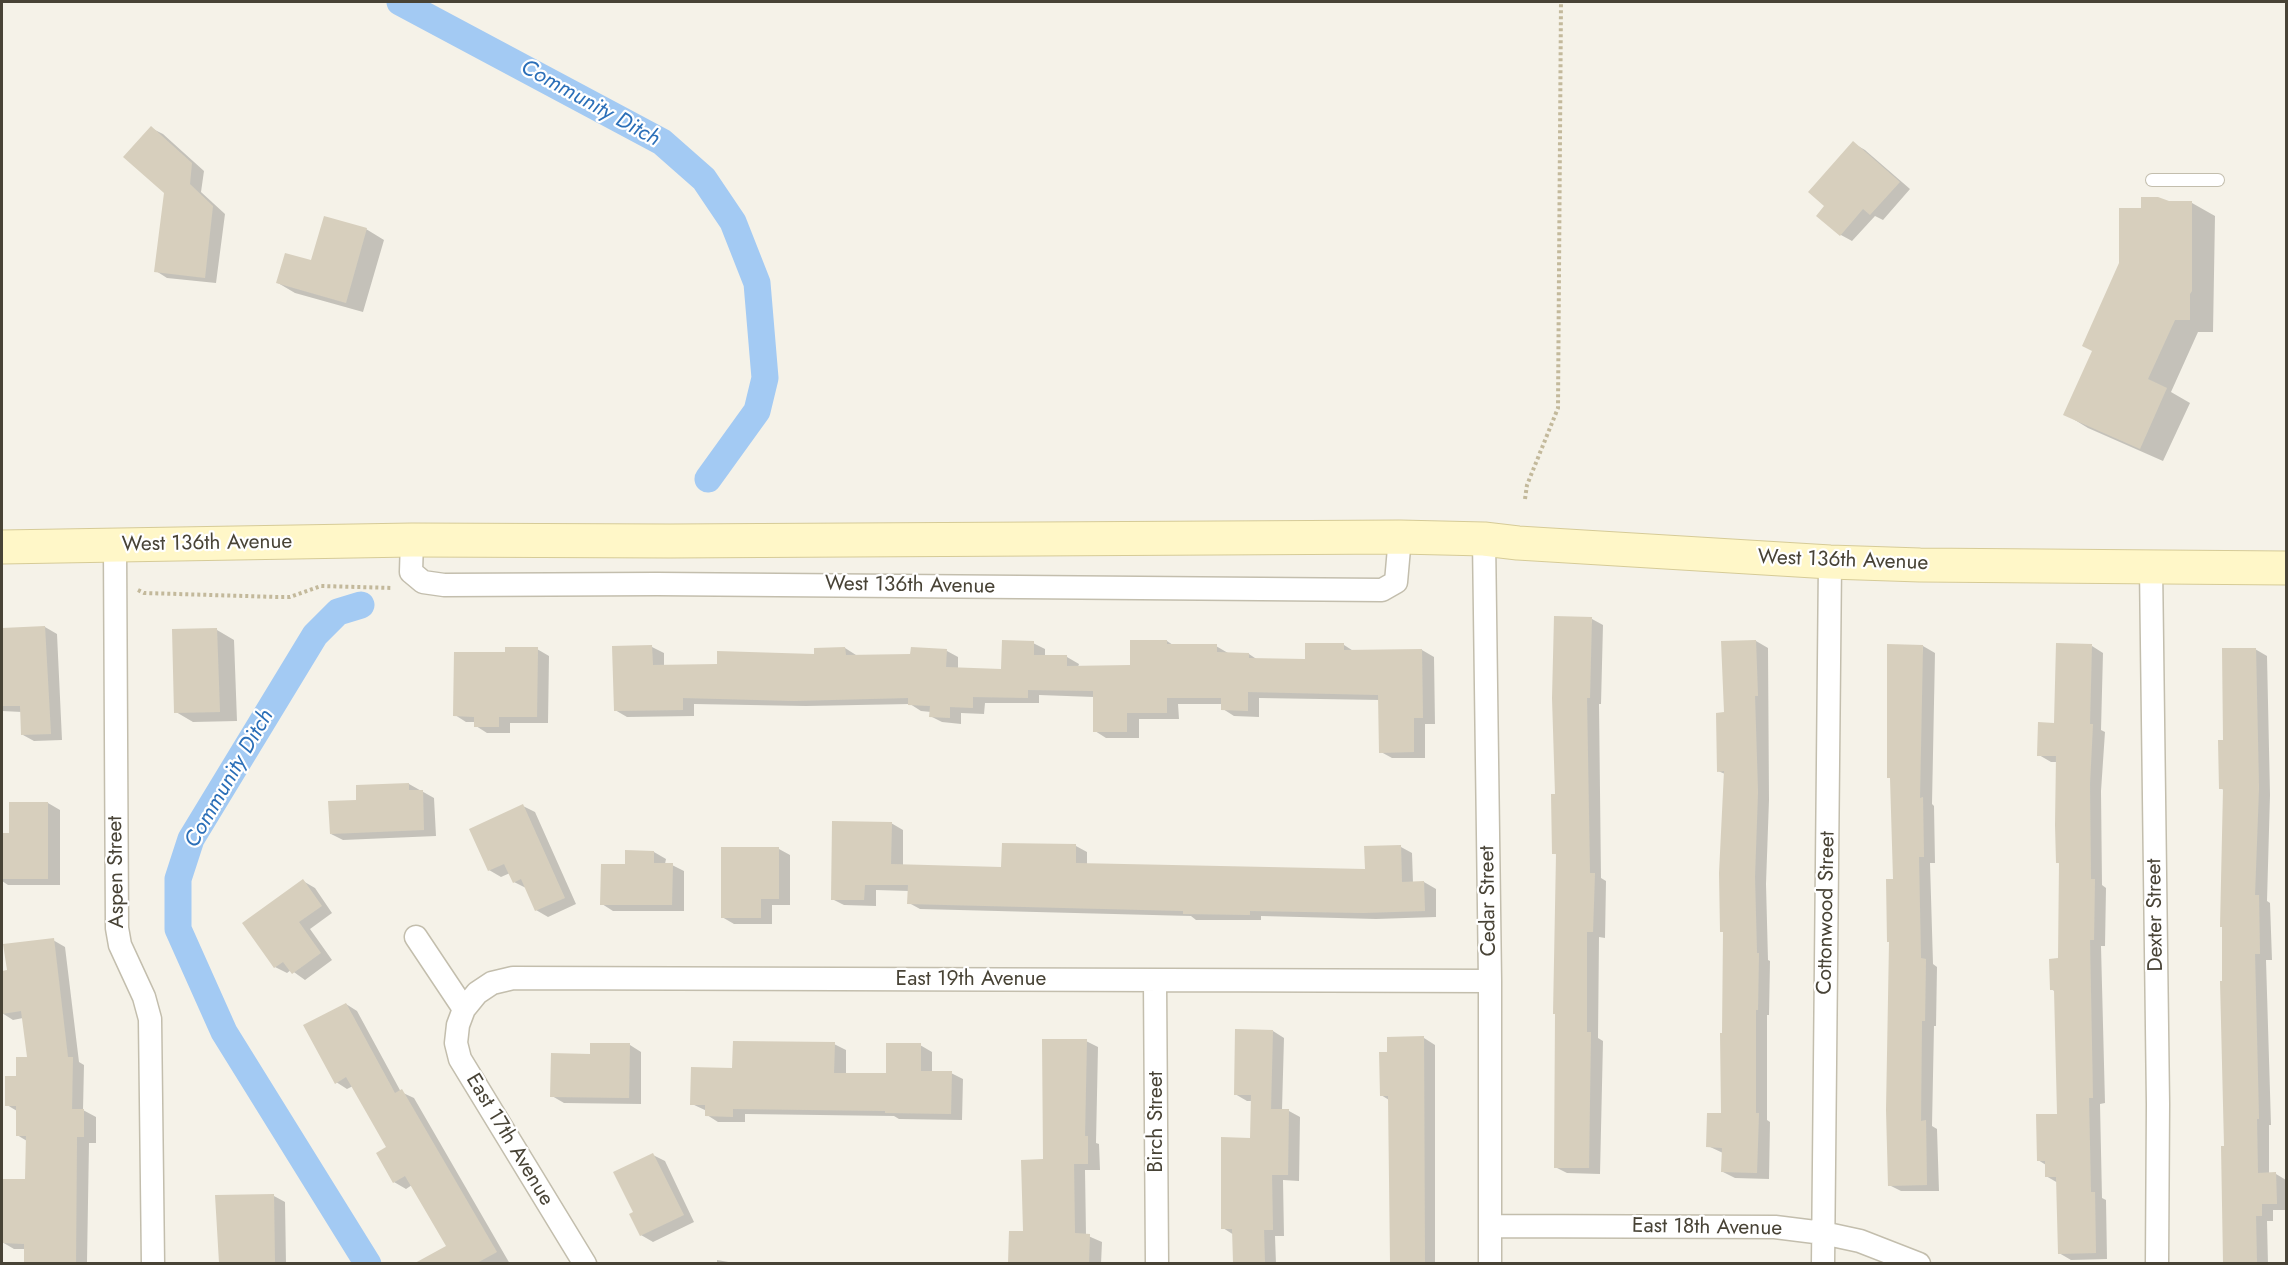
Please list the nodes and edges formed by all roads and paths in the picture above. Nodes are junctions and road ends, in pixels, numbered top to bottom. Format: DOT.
graph roads {
  1 [pos="1561,2"];
  2 [pos="2152,180"];
  3 [pos="2218,180"];
  4 [pos="1525,499"];
  5 [pos="1400,537"];
  6 [pos="1484,539"];
  7 [pos="412,540"];
  8 [pos="114,546"];
  9 [pos="2,547"];
  10 [pos="1830,562"];
  11 [pos="2151,566"];
  12 [pos="2286,568"];
  13 [pos="398,589"];
  14 [pos="138,590"];
  15 [pos="416,937"];
  16 [pos="1155,981"];
  17 [pos="1490,981"];
  18 [pos="464,1009"];
  19 [pos="1490,1226"];
  20 [pos="1823,1233"];
  21 [pos="153,1263"];
  22 [pos="585,1263"];
  23 [pos="1157,1263"];
  24 [pos="1490,1263"];
  25 [pos="1823,1263"];
  26 [pos="1919,1263"];
  27 [pos="2157,1263"];
  1 -- 4 [label="path"];
  2 -- 3 [label="lane"];
  5 -- 6 [label="main road, West 136th Avenue"];
  5 -- 7 [label="main road, West 136th Avenue"];
  5 -- 7 [label="street, West 136th Avenue"];
  6 -- 10 [label="main road, West 136th Avenue"];
  6 -- 17 [label="street, Cedar Street"];
  7 -- 8 [label="main road, West 136th Avenue"];
  8 -- 9 [label="main road, West 136th Avenue"];
  8 -- 21 [label="street, Aspen Street"];
  10 -- 11 [label="main road, West 136th Avenue"];
  10 -- 20 [label="street, Cottonwood Street"];
  11 -- 12 [label="main road, West 136th Avenue"];
  11 -- 27 [label="street, Dexter Street"];
  13 -- 14 [label="path"];
  15 -- 18 [label="street"];
  16 -- 17 [label="street, East 19th Avenue"];
  16 -- 18 [label="street, East 19th Avenue"];
  16 -- 23 [label="street, Birch Street"];
  17 -- 19 [label="street, Cedar Street"];
  18 -- 22 [label="street, East 17th Avenue"];
  19 -- 20 [label="street, East 18th Avenue"];
  19 -- 24 [label="street, Cedar Street"];
  20 -- 25 [label="street, Cottonwood Street"];
  20 -- 26 [label="street, East 18th Avenue"];
}
